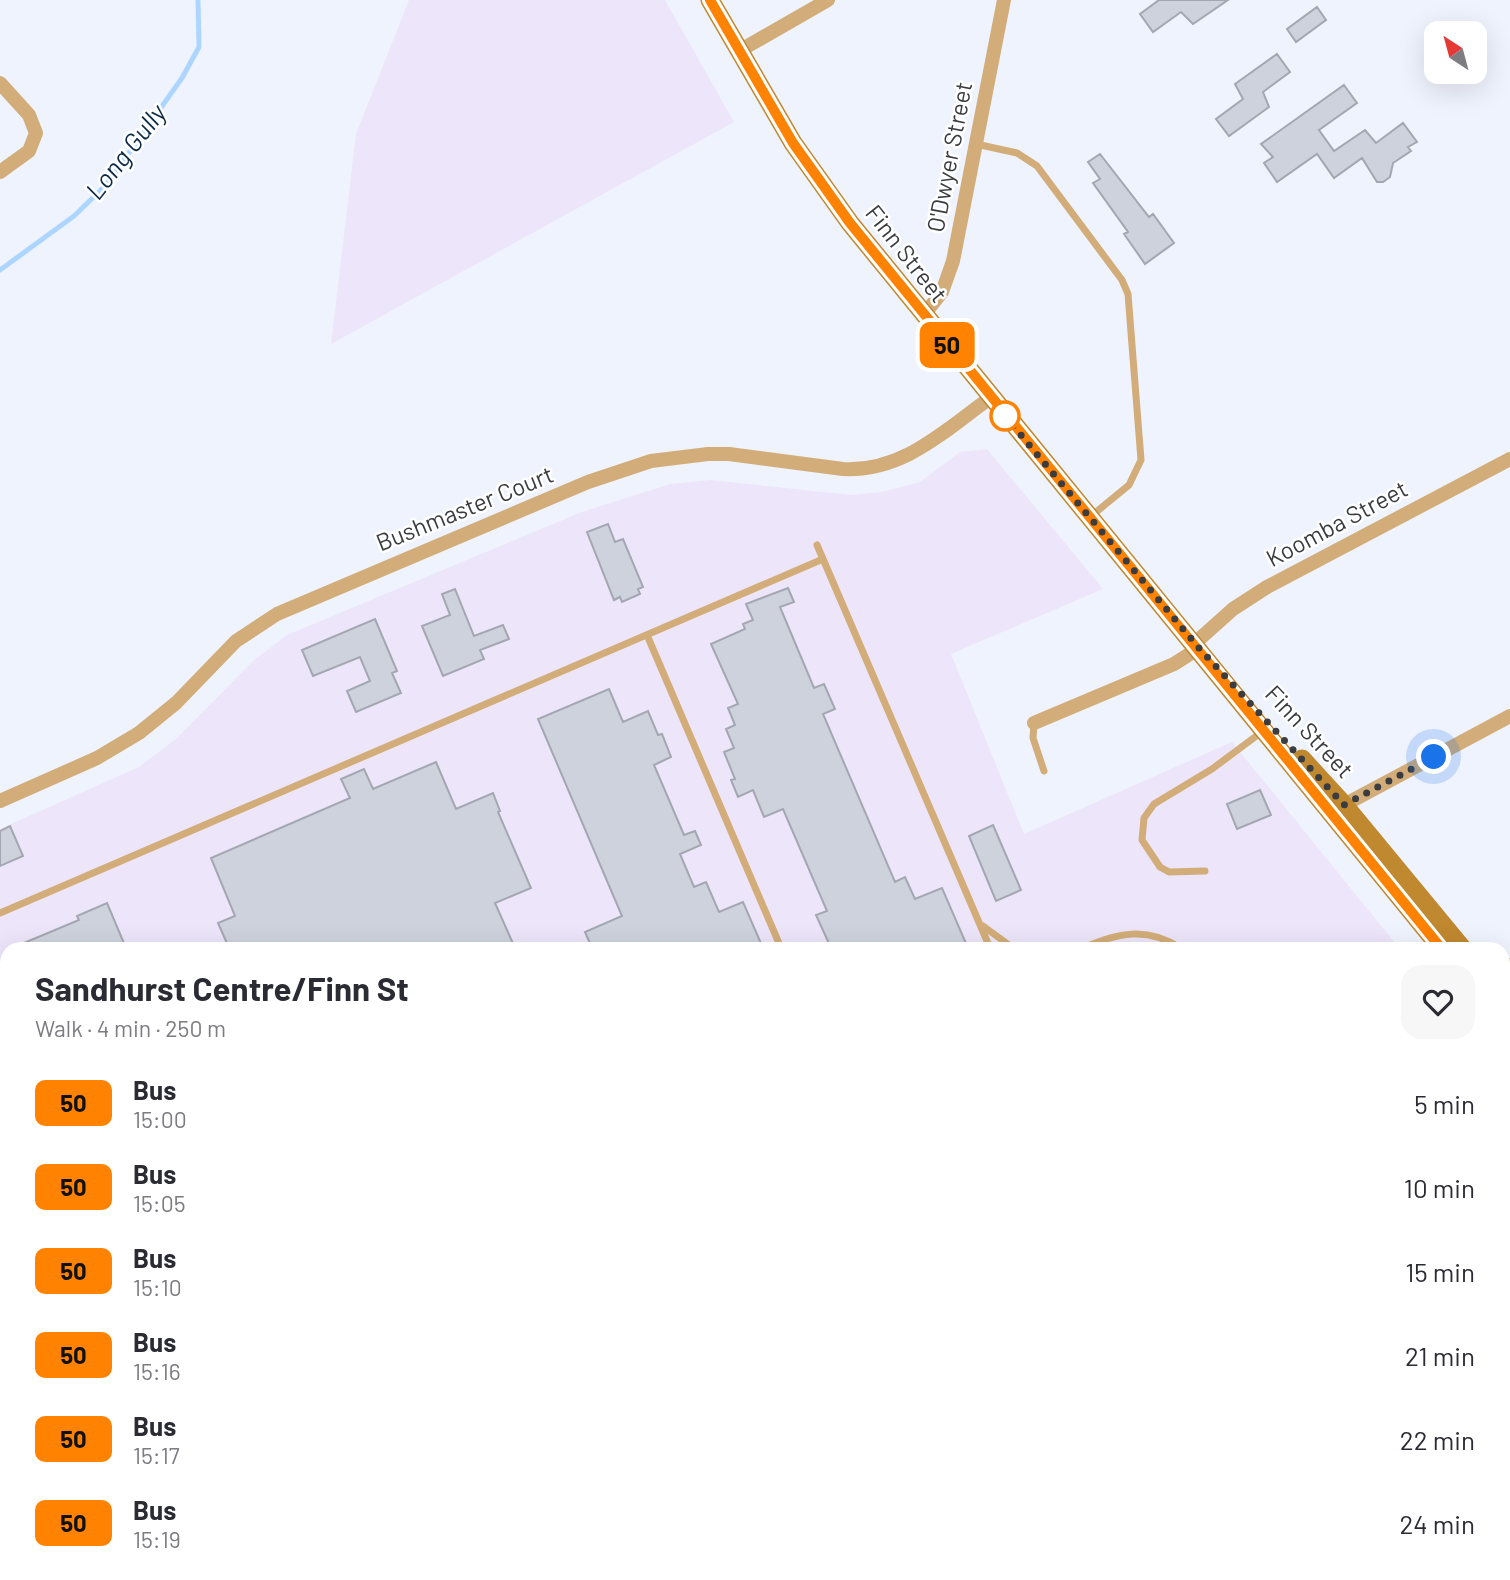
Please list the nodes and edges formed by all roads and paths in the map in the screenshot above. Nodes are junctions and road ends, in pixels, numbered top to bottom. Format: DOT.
graph roads {
  1 [pos="710,0"];
  2 [pos="828,0"];
  3 [pos="1004,0"];
  4 [pos="739,51"];
  5 [pos="0,83"];
  6 [pos="976,144"];
  7 [pos="0,173"];
  8 [pos="923,316"];
  9 [pos="990,398"];
  10 [pos="1510,459"];
  11 [pos="1089,517"];
  12 [pos="817,545"];
  13 [pos="823,559"];
  14 [pos="647,635"];
  15 [pos="1197,645"];
  16 [pos="1510,716"];
  17 [pos="1034,723"];
  18 [pos="1264,731"];
  19 [pos="1044,771"];
  20 [pos="0,802"];
  21 [pos="1337,810"];
  22 [pos="1205,871"];
  23 [pos="0,913"];
  24 [pos="980,923"];
  25 [pos="779,942"];
  26 [pos="988,942"];
  27 [pos="1005,942"];
  28 [pos="1099,942"];
  29 [pos="1170,942"];
  30 [pos="1436,942"];
  31 [pos="1457,942"];
  1 -- 4 [label="street, Finn Street"];
  2 -- 4 [label="street"];
  3 -- 6 [label="street, O'Dwyer Street"];
  4 -- 8 [label="street, Finn Street"];
  5 -- 7 [label="street"];
  6 -- 8 [label="street, O'Dwyer Street"];
  6 -- 11 [label="lane"];
  8 -- 9 [label="street, Finn Street"];
  9 -- 11 [label="street, Finn Street"];
  9 -- 20 [label="street, Bushmaster Court"];
  10 -- 15 [label="street, Koomba Street"];
  11 -- 15 [label="street, Finn Street"];
  12 -- 13 [label="lane"];
  13 -- 14 [label="lane"];
  13 -- 24 [label="lane"];
  14 -- 23 [label="lane"];
  14 -- 25 [label="lane"];
  15 -- 17 [label="street, Koomba Street"];
  15 -- 18 [label="street, Finn Street"];
  15 -- 21 [label="street, Finn Street"];
  16 -- 21 [label="street"];
  17 -- 19 [label="lane"];
  18 -- 21 [label="street, Finn Street"];
  18 -- 22 [label="lane"];
  21 -- 30 [label="street, Finn Street"];
  21 -- 31 [label="street, Finn Street"];
  24 -- 26 [label="lane"];
  24 -- 27 [label="lane"];
  28 -- 29 [label="lane"];
}
